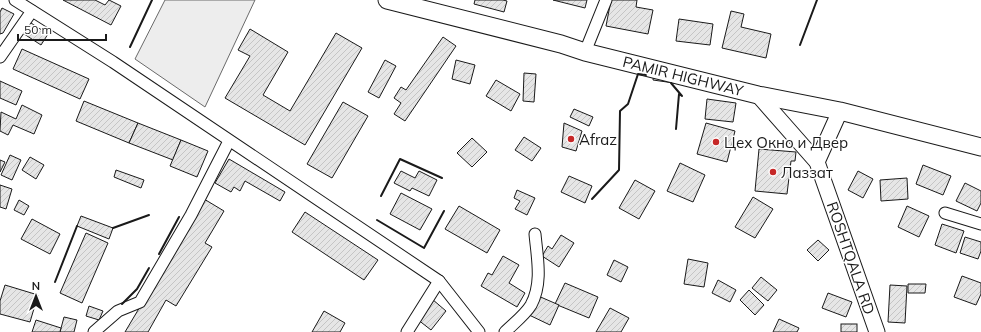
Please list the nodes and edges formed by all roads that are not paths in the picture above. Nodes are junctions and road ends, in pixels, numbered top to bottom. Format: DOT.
graph roads {
  1 [pos="15,0"];
  2 [pos="387,0"];
  3 [pos="606,0"];
  4 [pos="32,11"];
  5 [pos="585,52"];
  6 [pos="0,57"];
  7 [pos="758,95"];
  8 [pos="840,111"];
  9 [pos="229,141"];
  10 [pos="981,147"];
  11 [pos="818,162"];
  12 [pos="946,213"];
  13 [pos="981,224"];
  14 [pos="535,234"];
  15 [pos="439,281"];
  16 [pos="94,332"];
  17 [pos="408,332"];
  18 [pos="479,332"];
  19 [pos="505,332"];
  20 [pos="877,332"];
  1 -- 4 [label="street"];
  2 -- 5 [label="main road, PAMIR HIGHWAY"];
  3 -- 5 [label="street"];
  4 -- 6 [label="street"];
  4 -- 9 [label="street"];
  5 -- 7 [label="main road, PAMIR HIGHWAY"];
  7 -- 8 [label="main road, PAMIR HIGHWAY"];
  7 -- 11 [label="main road, ROSHTQALA RD"];
  8 -- 10 [label="main road, PAMIR HIGHWAY"];
  8 -- 11 [label="main road"];
  9 -- 15 [label="street"];
  9 -- 16 [label="street"];
  11 -- 20 [label="main road, ROSHTQALA RD"];
  12 -- 13 [label="street"];
  14 -- 19 [label="street"];
  15 -- 17 [label="street"];
  15 -- 18 [label="street"];
}
